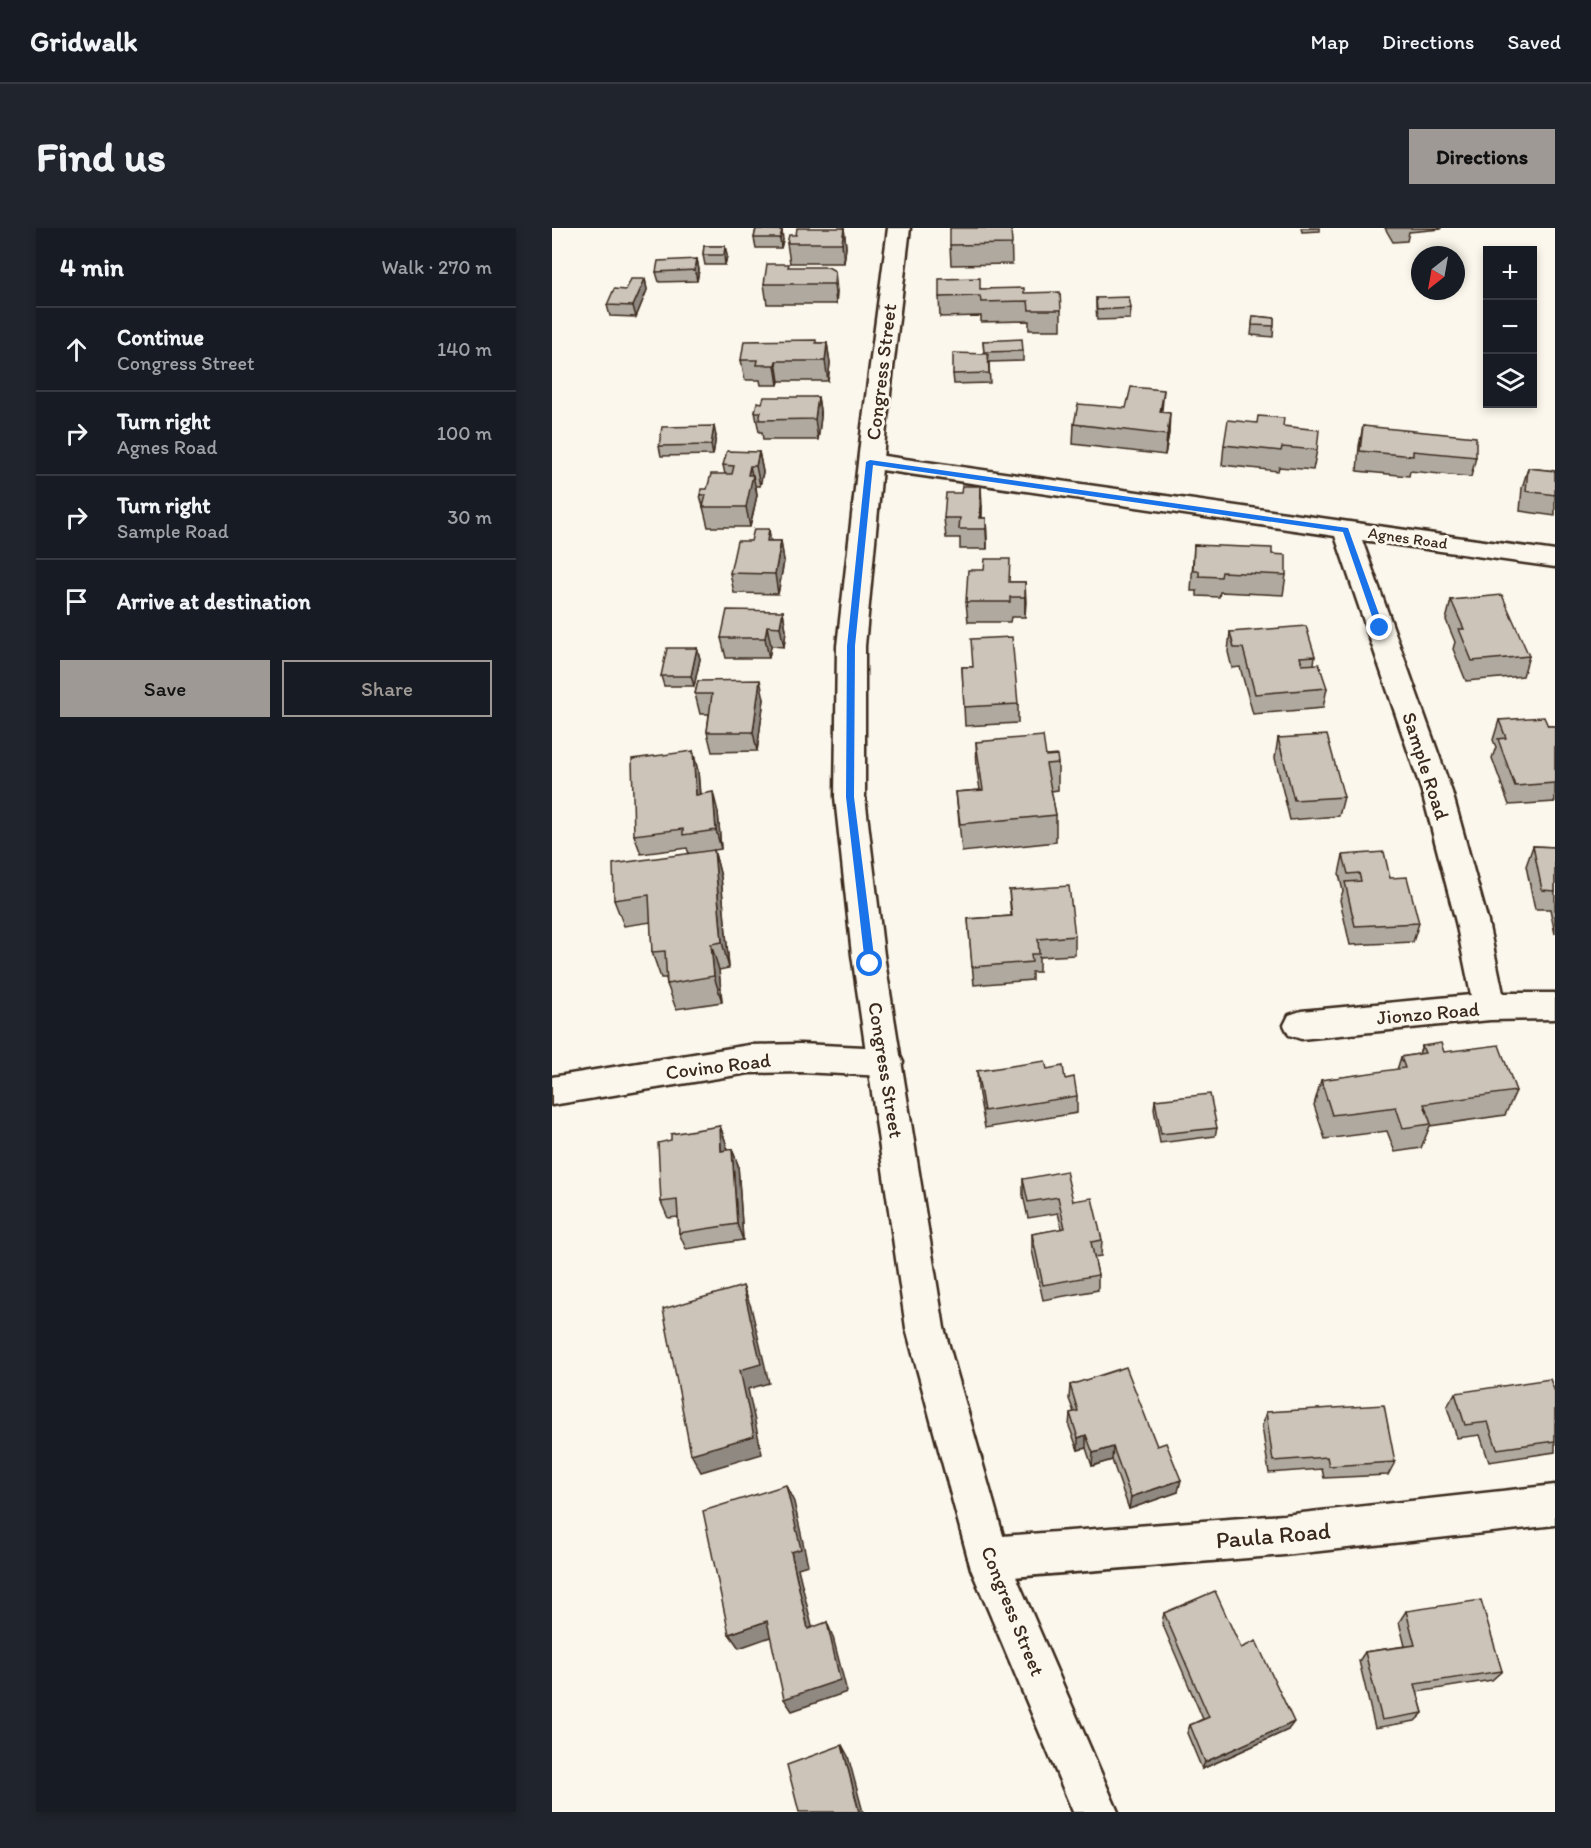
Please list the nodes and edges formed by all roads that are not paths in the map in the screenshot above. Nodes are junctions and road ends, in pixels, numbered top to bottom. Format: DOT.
graph roads {
  1 [pos="899,228"];
  2 [pos="870,462"];
  3 [pos="1346,530"];
  4 [pos="1555,559"];
  5 [pos="1555,1006"];
  6 [pos="1490,1007"];
  7 [pos="1300,1024"];
  8 [pos="886,1062"];
  9 [pos="552,1091"];
  10 [pos="1555,1505"];
  11 [pos="989,1558"];
  12 [pos="1096,1812"];
  1 -- 2 [label="street, Congress Street"];
  2 -- 3 [label="street, Agnes Road"];
  2 -- 8 [label="street, Congress Street"];
  3 -- 4 [label="street, Agnes Road"];
  3 -- 6 [label="street, Sample Road"];
  5 -- 6 [label="street, Jionzo Road"];
  6 -- 7 [label="street, Jionzo Road"];
  8 -- 9 [label="street, Covino Road"];
  8 -- 11 [label="street, Congress Street"];
  10 -- 11 [label="street, Paula Road"];
  11 -- 12 [label="street, Congress Street"];
}
